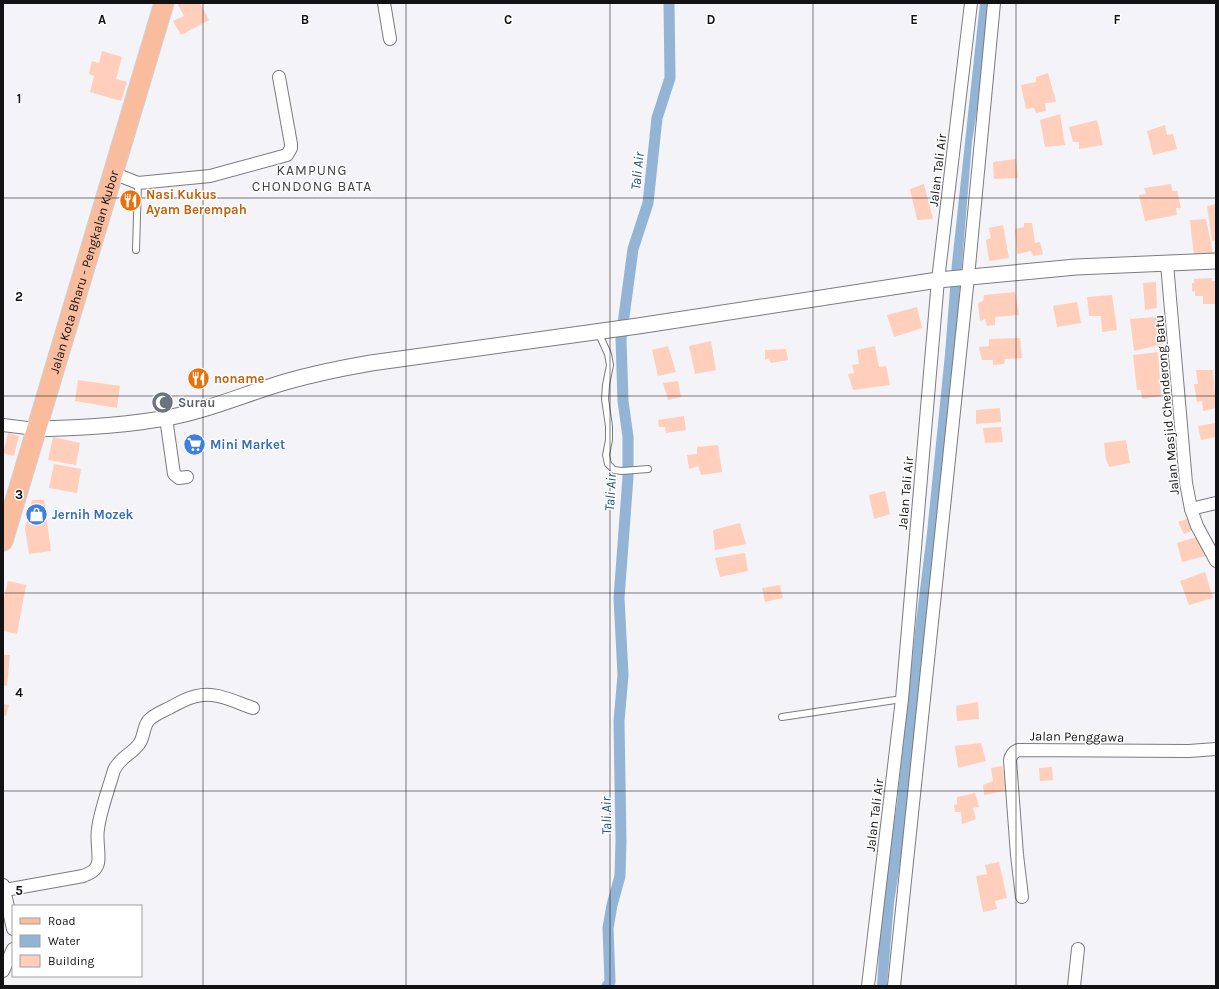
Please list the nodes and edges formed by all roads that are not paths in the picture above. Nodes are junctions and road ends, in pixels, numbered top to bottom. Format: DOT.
graph roads {
  1 [pos="164,3"];
  2 [pos="384,3"];
  3 [pos="971,3"];
  4 [pos="994,3"];
  5 [pos="390,39"];
  6 [pos="280,77"];
  7 [pos="112,173"];
  8 [pos="138,183"];
  9 [pos="136,250"];
  10 [pos="1216,261"];
  11 [pos="1167,264"];
  12 [pos="968,277"];
  13 [pos="940,280"];
  14 [pos="598,330"];
  15 [pos="166,418"];
  16 [pos="3,425"];
  17 [pos="35,429"];
  18 [pos="648,469"];
  19 [pos="187,477"];
  20 [pos="1216,503"];
  21 [pos="1191,509"];
  22 [pos="3,541"];
  23 [pos="1216,561"];
  24 [pos="902,699"];
  25 [pos="253,708"];
  26 [pos="782,717"];
  27 [pos="1216,749"];
  28 [pos="4,887"];
  29 [pos="1022,897"];
  30 [pos="12,924"];
  31 [pos="1078,949"];
  32 [pos="12,952"];
  33 [pos="3,971"];
  34 [pos="868,986"];
  35 [pos="894,986"];
  36 [pos="1074,986"];
  1 -- 7 [label="main road, Jalan Kota Bharu - Pengkalan Kubor"];
  2 -- 5 [label="street"];
  3 -- 13 [label="street, Jalan Tali Air"];
  4 -- 12 [label="street"];
  6 -- 8 [label="street"];
  7 -- 8 [label="street"];
  7 -- 17 [label="main road, Jalan Kota Bharu - Pengkalan Kubor"];
  8 -- 9 [label="lane"];
  10 -- 11 [label="street"];
  11 -- 12 [label="street"];
  11 -- 21 [label="street, Jalan Masjid Chenderong Batu"];
  12 -- 13 [label="street"];
  12 -- 35 [label="street"];
  13 -- 14 [label="street"];
  13 -- 24 [label="street, Jalan Tali Air"];
  14 -- 15 [label="street"];
  14 -- 18 [label="lane"];
  15 -- 17 [label="street"];
  15 -- 19 [label="street"];
  16 -- 17 [label="street"];
  17 -- 22 [label="main road, Jalan Kota Bharu - Pengkalan Kubor"];
  20 -- 21 [label="street"];
  21 -- 23 [label="street, Jalan Masjid Chenderong Batu"];
  24 -- 26 [label="lane"];
  24 -- 34 [label="street, Jalan Tali Air"];
  25 -- 28 [label="street"];
  27 -- 29 [label="street, Jalan Penggawa"];
  28 -- 30 [label="street"];
  31 -- 36 [label="street"];
  32 -- 33 [label="street"];
}
